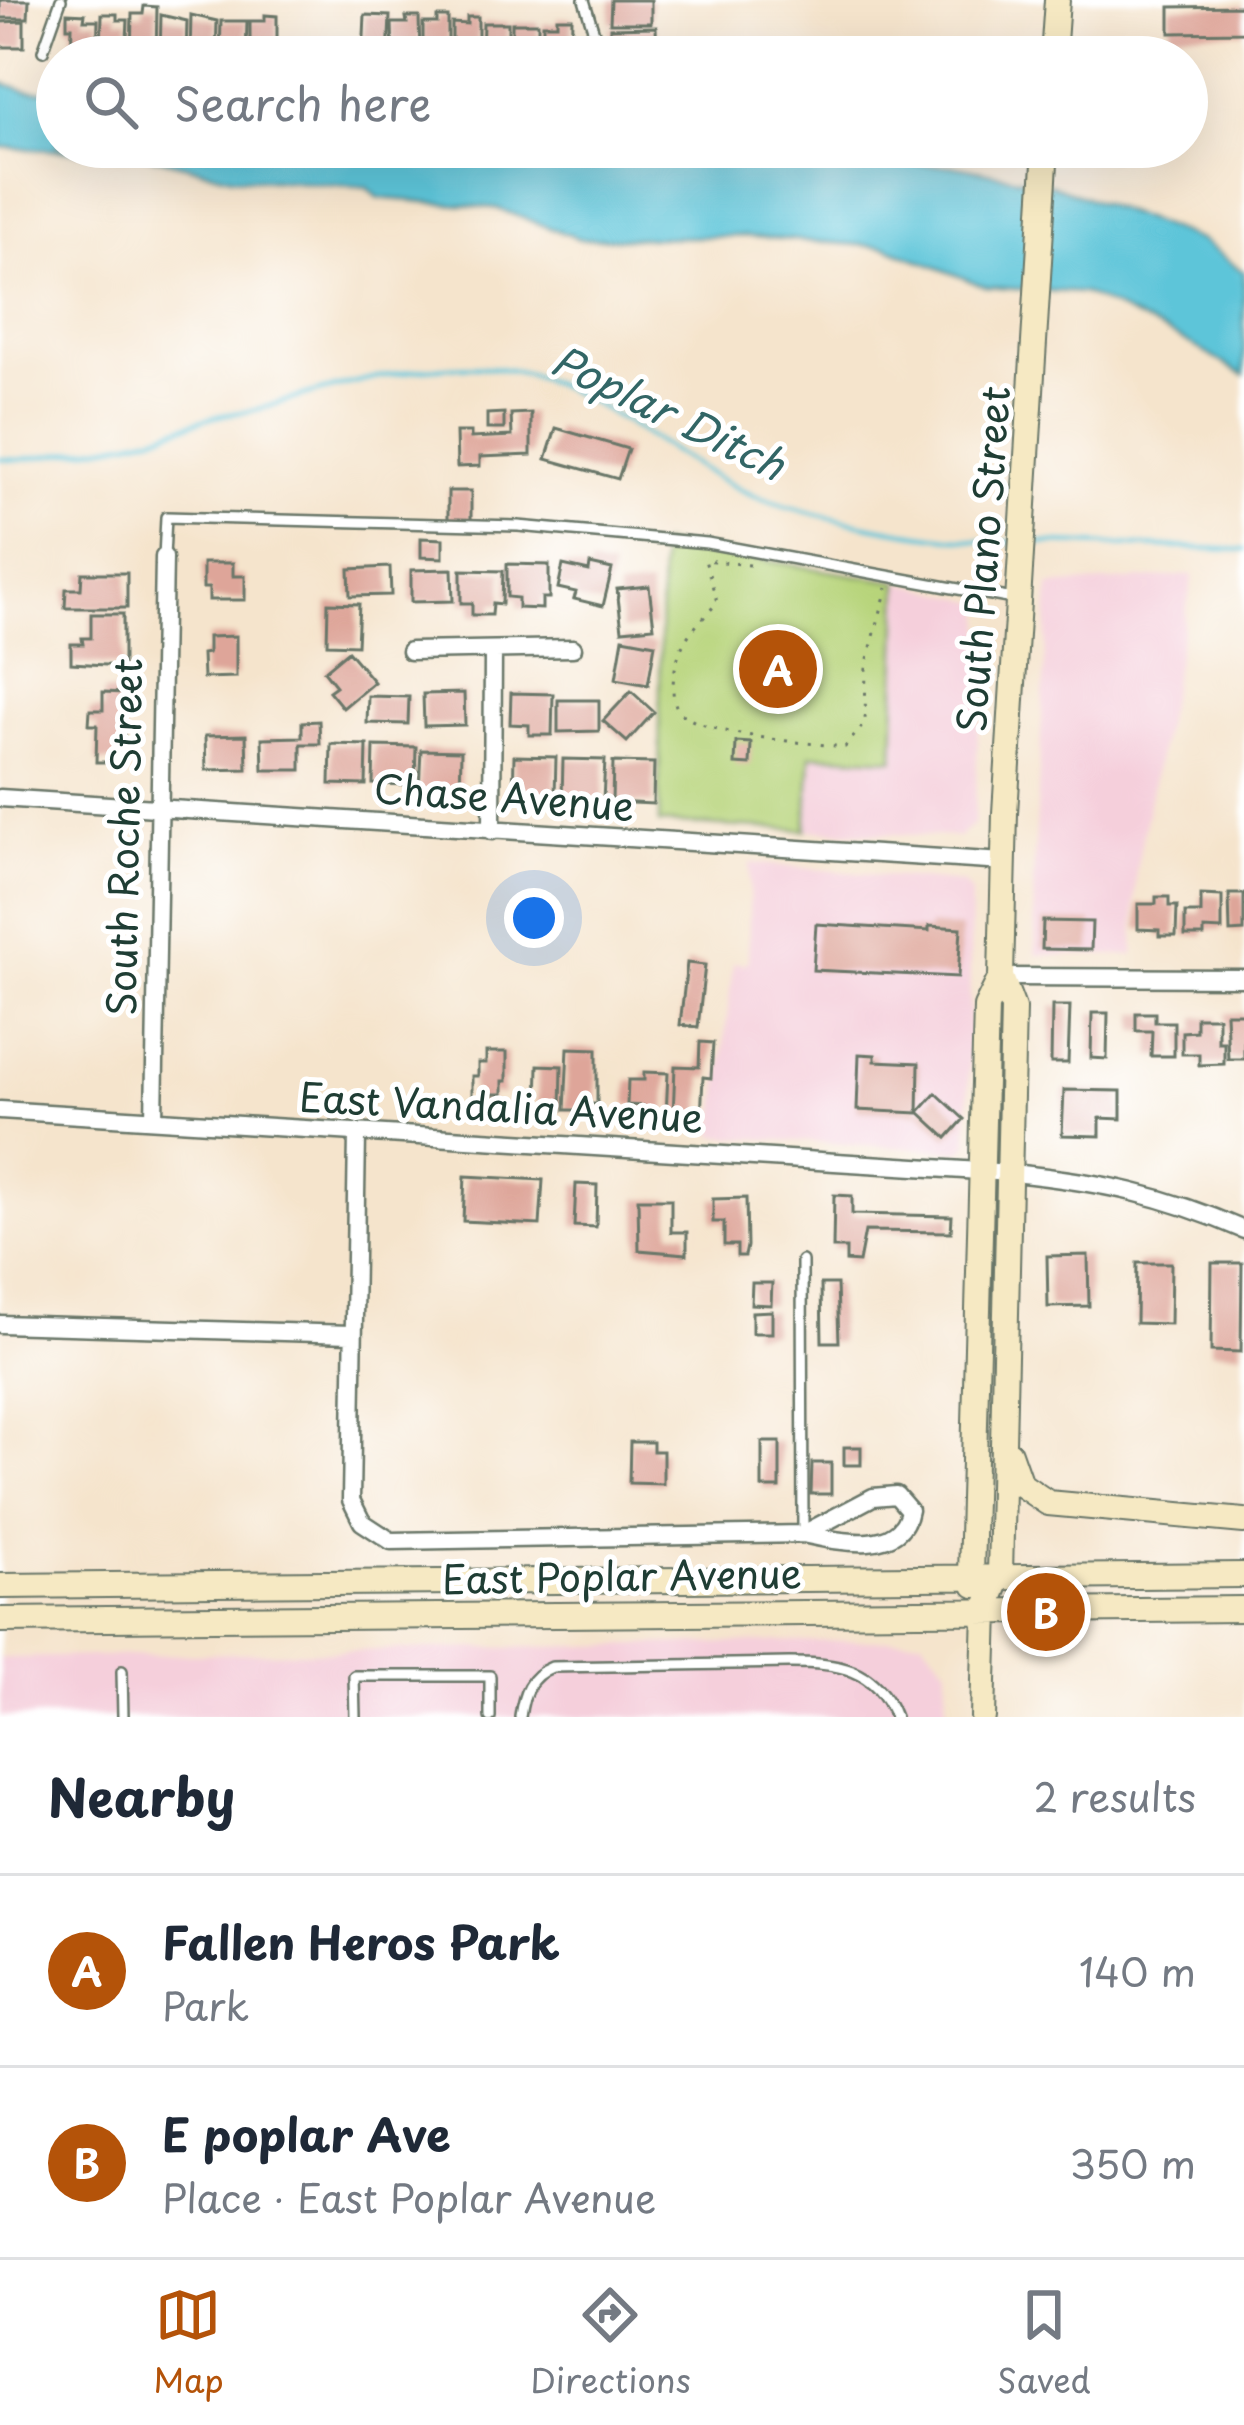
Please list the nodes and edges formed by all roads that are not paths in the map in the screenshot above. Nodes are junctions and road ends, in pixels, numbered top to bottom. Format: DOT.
graph roads {
  1 [pos="61,0"];
  2 [pos="584,0"];
  3 [pos="1057,0"];
  4 [pos="49,36"];
  5 [pos="595,36"];
  6 [pos="1054,36"];
  7 [pos="1045,168"];
  8 [pos="164,556"];
  9 [pos="1019,589"];
  10 [pos="573,648"];
  11 [pos="410,651"];
  12 [pos="493,651"];
  13 [pos="0,798"];
  14 [pos="157,807"];
  15 [pos="493,832"];
  16 [pos="1004,862"];
  17 [pos="1001,976"];
  18 [pos="1244,978"];
  19 [pos="0,1111"];
  20 [pos="154,1119"];
  21 [pos="357,1135"];
  22 [pos="998,1172"];
  23 [pos="1244,1230"];
  24 [pos="802,1261"];
  25 [pos="0,1324"];
  26 [pos="351,1334"];
  27 [pos="1004,1421"];
  28 [pos="1244,1521"];
  29 [pos="803,1534"];
  30 [pos="970,1575"];
  31 [pos="1000,1575"];
  32 [pos="1244,1576"];
  33 [pos="0,1586"];
  34 [pos="986,1609"];
  35 [pos="1244,1609"];
  36 [pos="0,1620"];
  37 [pos="122,1671"];
  38 [pos="123,1717"];
  39 [pos="355,1717"];
  40 [pos="490,1717"];
  41 [pos="520,1717"];
  42 [pos="895,1717"];
  43 [pos="983,1717"];
  1 -- 4 [label="lane"];
  2 -- 5 [label="lane"];
  3 -- 6 [label="main road"];
  7 -- 9 [label="main road, South Plano Street"];
  8 -- 9 [label="lane"];
  8 -- 14 [label="street, South Roche Street"];
  9 -- 16 [label="main road, South Plano Street"];
  10 -- 12 [label="street"];
  11 -- 12 [label="street"];
  12 -- 15 [label="street"];
  13 -- 14 [label="street, Chase Avenue"];
  14 -- 15 [label="street, Chase Avenue"];
  14 -- 20 [label="street, South Roche Street"];
  15 -- 16 [label="street, Chase Avenue"];
  16 -- 17 [label="main road, South Plano Street"];
  17 -- 18 [label="street"];
  17 -- 22 [label="main road, South Plano Street"];
  19 -- 20 [label="street, East Vandalia Avenue"];
  20 -- 21 [label="street, East Vandalia Avenue"];
  21 -- 22 [label="street, East Vandalia Avenue"];
  21 -- 26 [label="street"];
  22 -- 23 [label="street, East Vandalia Avenue"];
  22 -- 27 [label="main road, South Plano Street"];
  22 -- 30 [label="main road, South Plano Street"];
  24 -- 29 [label="lane"];
  25 -- 26 [label="street"];
  26 -- 29 [label="street, East Poplar Avenue"];
  27 -- 28 [label="main road"];
  27 -- 31 [label="main road, South Plano Street"];
  29 -- 29 [label="street, East Poplar Avenue"];
  30 -- 31 [label="main road, East Poplar Avenue"];
  30 -- 33 [label="main road, East Poplar Avenue"];
  30 -- 34 [label="main road, South Plano Street"];
  31 -- 32 [label="main road, East Poplar Avenue"];
  31 -- 34 [label="main road, South Plano Street"];
  34 -- 35 [label="main road, East Poplar Avenue"];
  34 -- 36 [label="main road, East Poplar Avenue"];
  34 -- 43 [label="main road, South Plano Street"];
  37 -- 38 [label="lane"];
  39 -- 40 [label="lane"];
  41 -- 42 [label="lane"];
}
